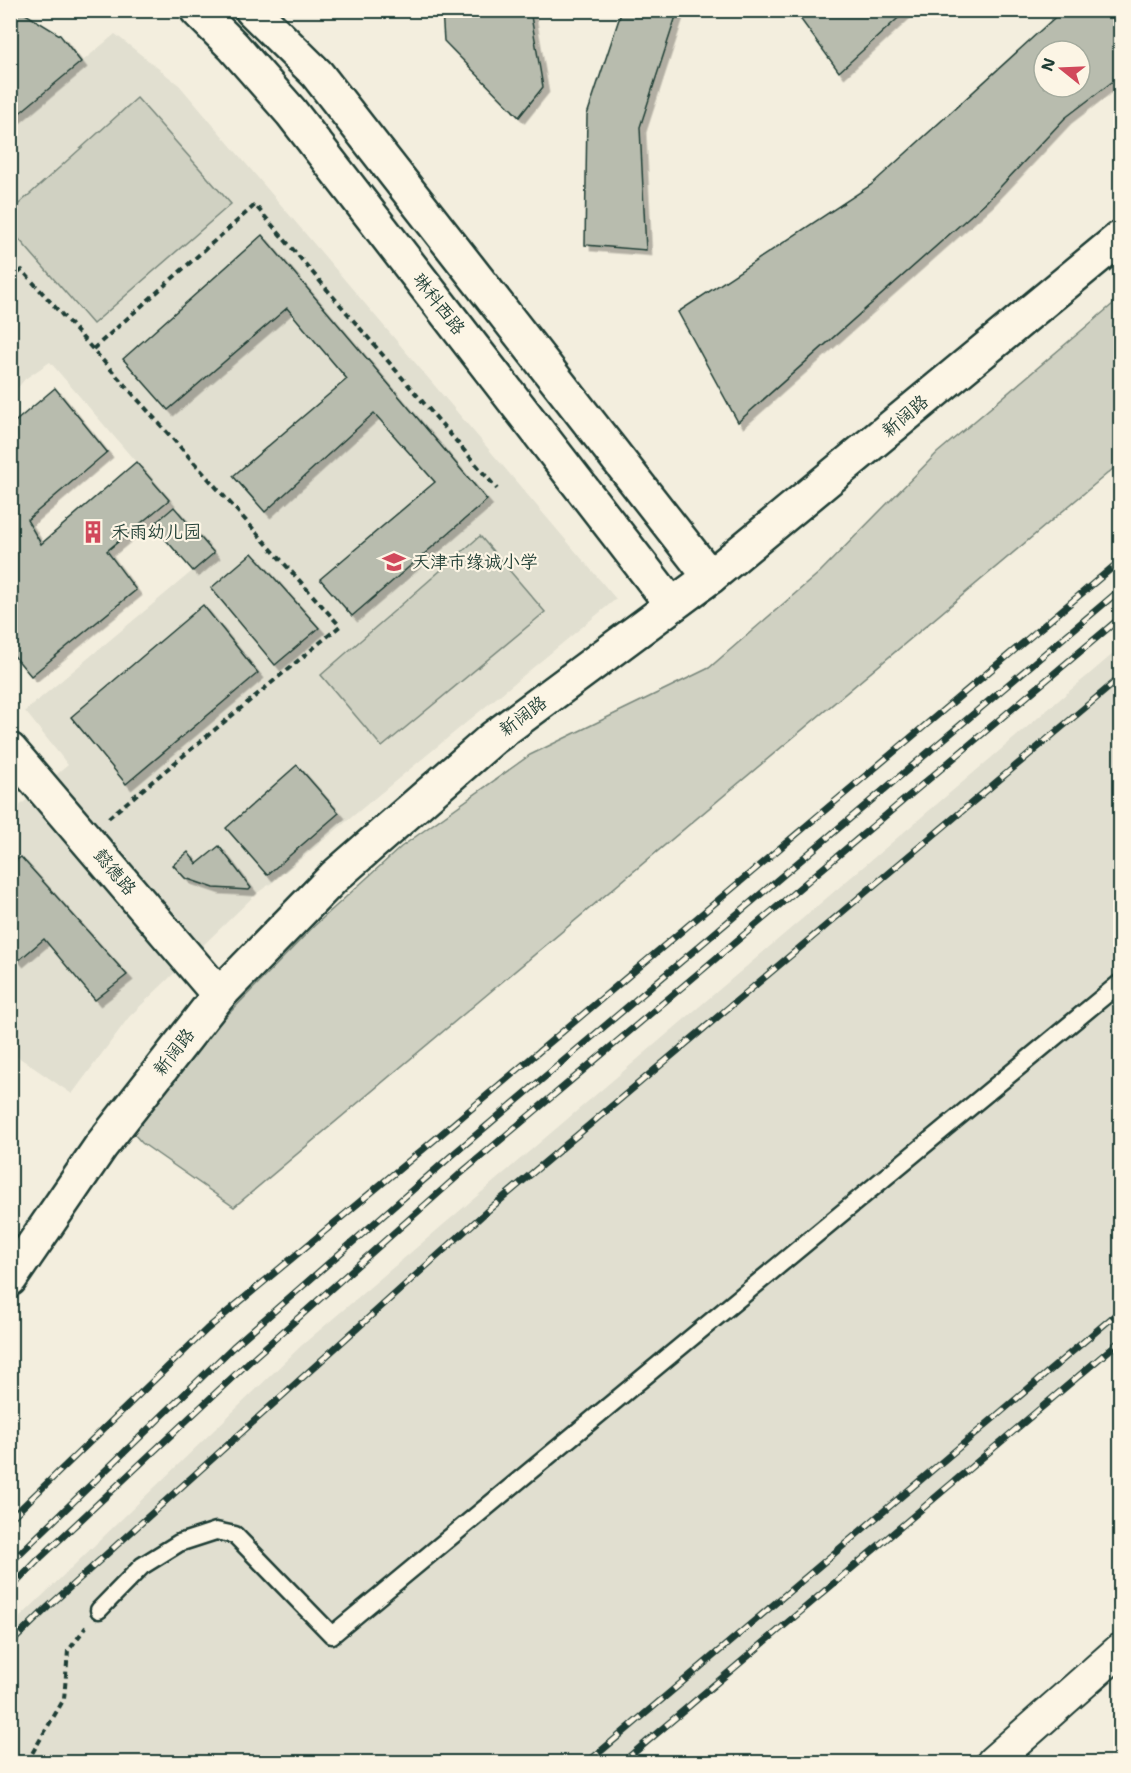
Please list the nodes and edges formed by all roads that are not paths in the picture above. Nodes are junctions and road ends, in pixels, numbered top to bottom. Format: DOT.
graph roads {
  1 [pos="197,10"];
  2 [pos="256,13"];
  3 [pos="227,41"];
  4 [pos="1120,238"];
  5 [pos="710,577"];
  6 [pos="672,605"];
  7 [pos="10,750"];
  8 [pos="1120,983"];
  9 [pos="219,995"];
  10 [pos="10,1280"];
  11 [pos="99,1610"];
  12 [pos="1120,1650"];
  13 [pos="993,1762"];
  1 -- 3 [label="street, 琳科西路"];
  2 -- 3 [label="street"];
  2 -- 5 [label="street"];
  3 -- 6 [label="street, 琳科西路"];
  4 -- 5 [label="street, 新阔路"];
  5 -- 6 [label="street, 新阔路"];
  6 -- 9 [label="street, 新阔路"];
  7 -- 9 [label="street, 懿德路"];
  8 -- 11 [label="lane"];
  9 -- 10 [label="street, 新阔路"];
  12 -- 13 [label="street"];
}
